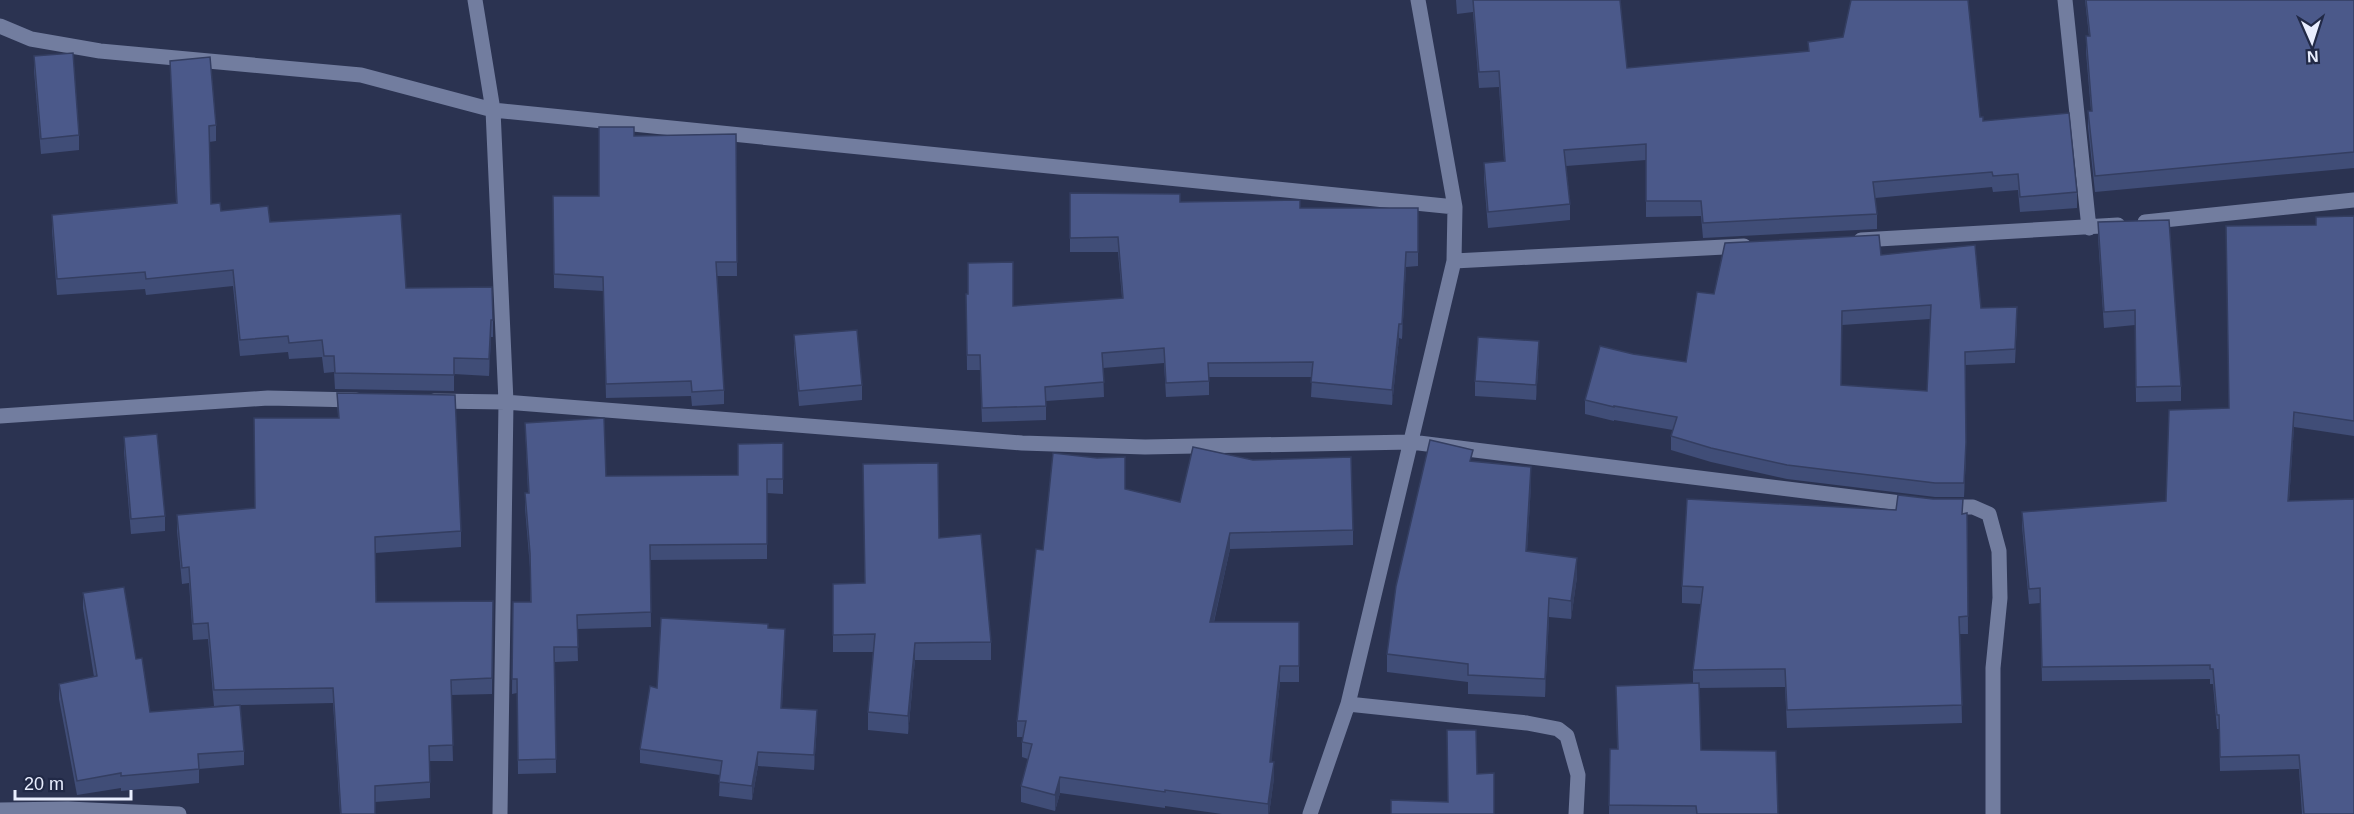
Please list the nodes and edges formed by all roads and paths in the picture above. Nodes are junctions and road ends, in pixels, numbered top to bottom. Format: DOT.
graph roads {
  1 [pos="475,0"];
  2 [pos="1418,0"];
  3 [pos="2065,0"];
  4 [pos="0,26"];
  5 [pos="493,110"];
  6 [pos="2354,200"];
  7 [pos="1455,207"];
  8 [pos="2089,228"];
  9 [pos="1849,241"];
  10 [pos="1765,245"];
  11 [pos="1454,261"];
  12 [pos="375,400"];
  13 [pos="423,401"];
  14 [pos="506,402"];
  15 [pos="0,416"];
  16 [pos="1412,442"];
  17 [pos="1348,704"];
  18 [pos="0,810"];
  19 [pos="68,811"];
  20 [pos="179,814"];
  21 [pos="500,814"];
  22 [pos="1310,814"];
  23 [pos="1576,814"];
  24 [pos="1993,814"];
  1 -- 5 [label="street"];
  2 -- 7 [label="street"];
  3 -- 8 [label="street"];
  4 -- 5 [label="street"];
  5 -- 7 [label="street"];
  5 -- 14 [label="street"];
  6 -- 8 [label="street"];
  7 -- 11 [label="street"];
  8 -- 9 [label="street"];
  10 -- 11 [label="street"];
  11 -- 16 [label="street"];
  12 -- 15 [label="street"];
  13 -- 14 [label="street"];
  14 -- 16 [label="street"];
  14 -- 21 [label="street"];
  16 -- 17 [label="street"];
  16 -- 24 [label="street"];
  17 -- 22 [label="street"];
  17 -- 23 [label="street"];
  18 -- 19 [label="street"];
  19 -- 20 [label="street"];
}
